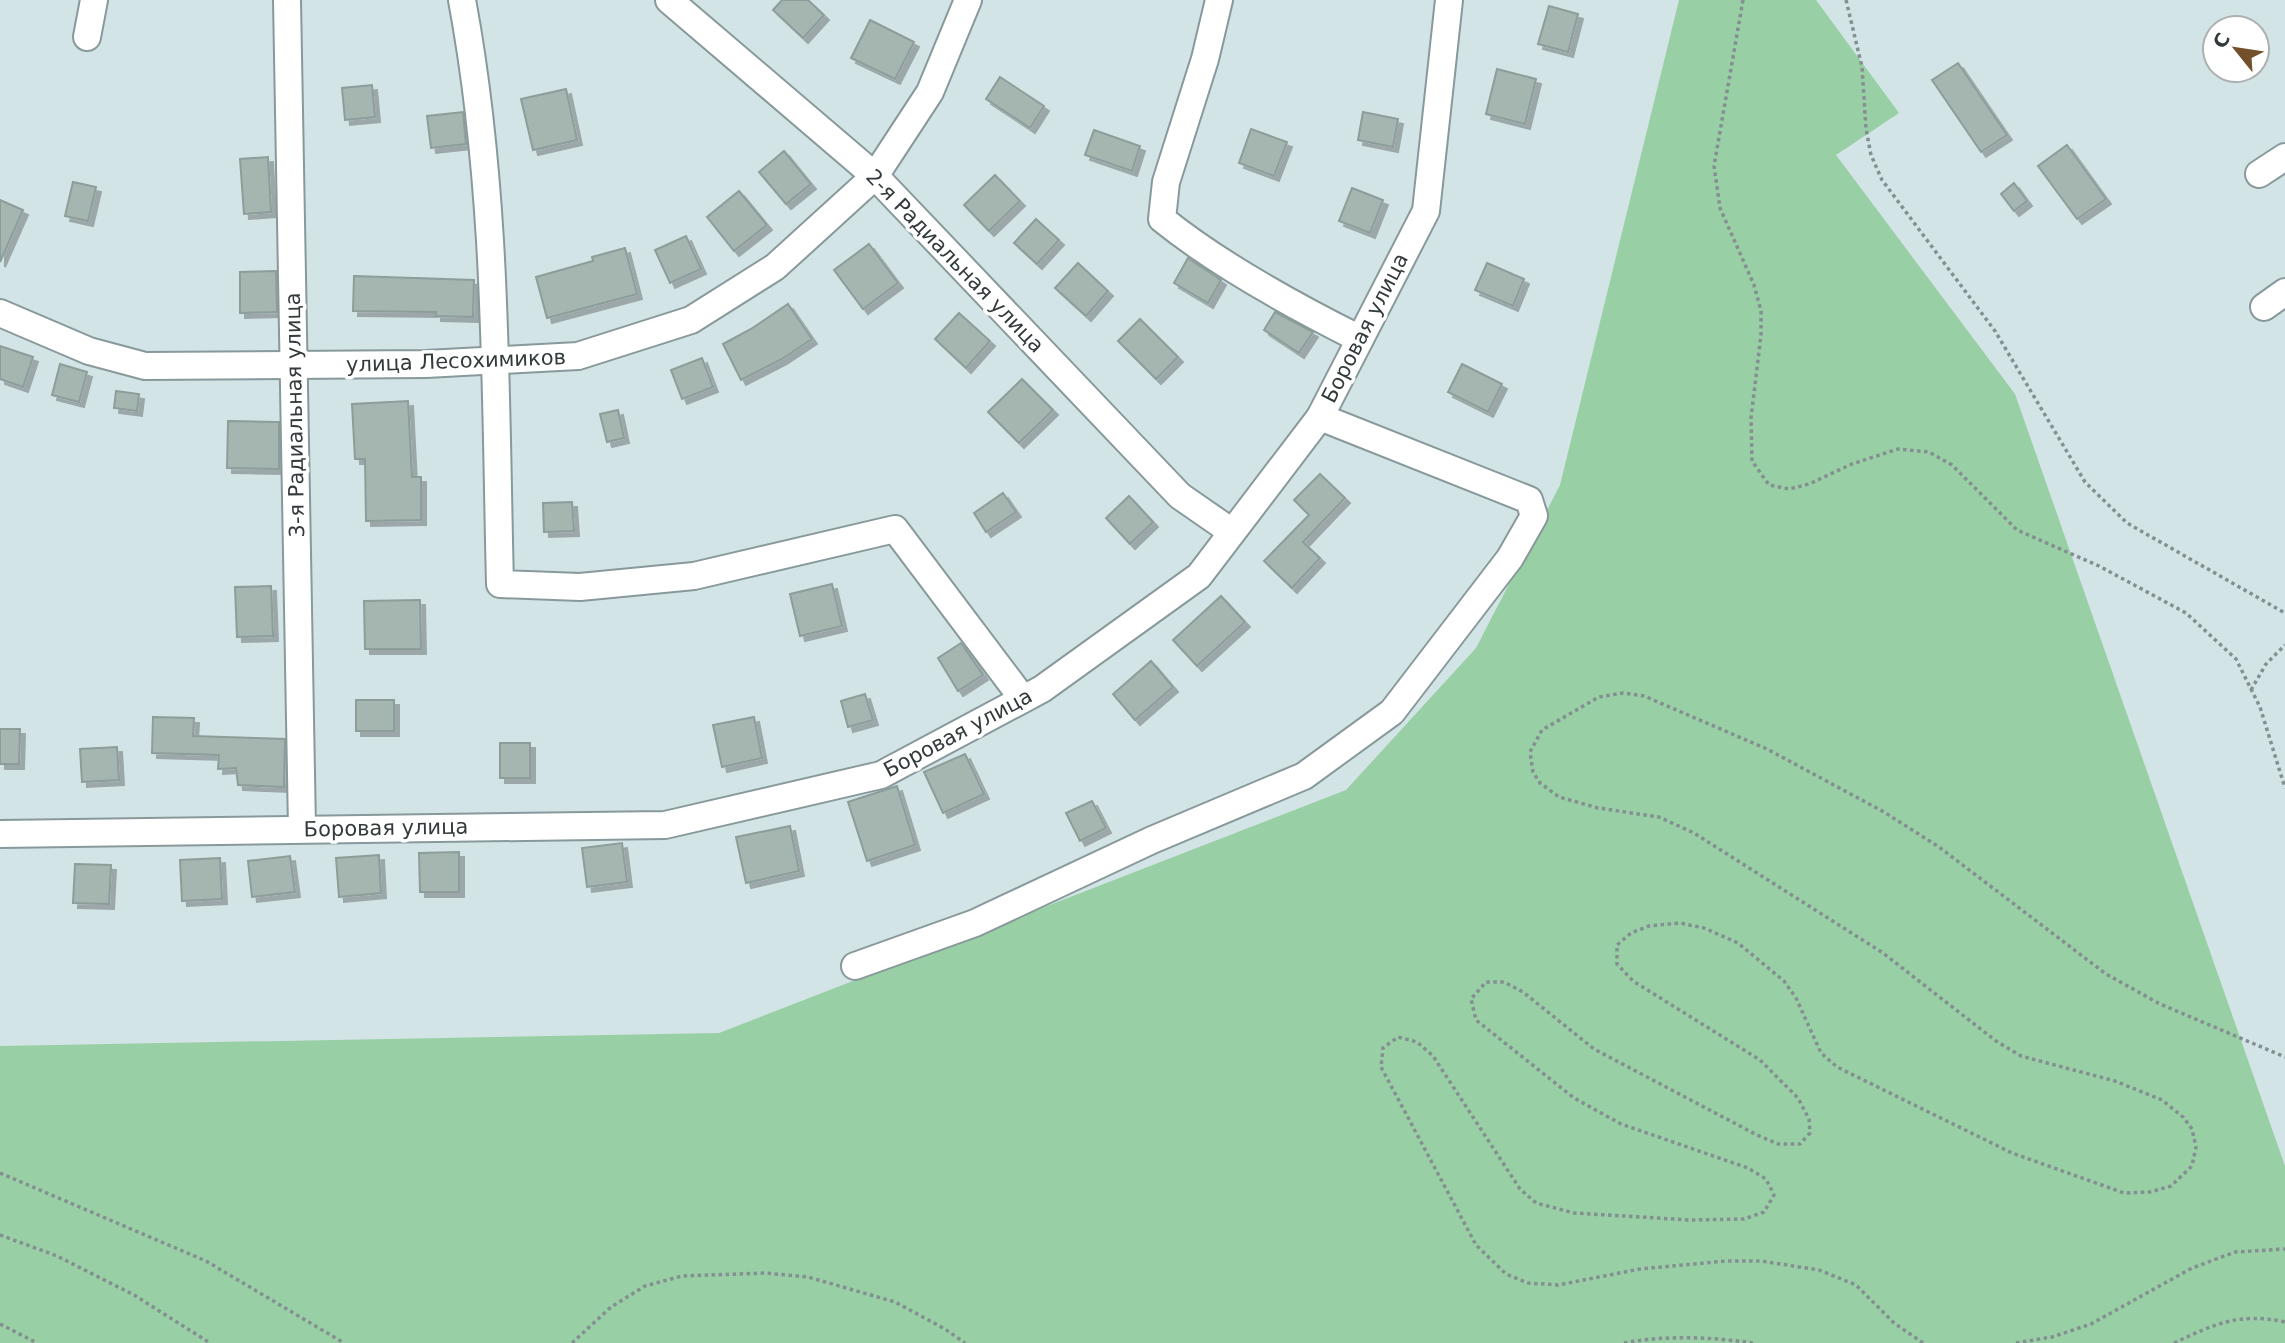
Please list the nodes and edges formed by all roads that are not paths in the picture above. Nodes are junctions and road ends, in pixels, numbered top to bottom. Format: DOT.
graph roads {
  1 [pos="94,0"];
  2 [pos="287,0"];
  3 [pos="462,0"];
  4 [pos="669,0"];
  5 [pos="968,0"];
  6 [pos="1219,0"];
  7 [pos="1449,0"];
  8 [pos="86,37"];
  9 [pos="2285,157"];
  10 [pos="2259,174"];
  11 [pos="875,176"];
  12 [pos="0,313"];
  13 [pos="1360,339"];
  14 [pos="495,361"];
  15 [pos="294,365"];
  16 [pos="1320,417"];
  17 [pos="1232,532"];
  18 [pos="1024,699"];
  19 [pos="302,829"];
  20 [pos="0,834"];
  21 [pos="855,966"];
  1 -- 8 [label="street"];
  2 -- 15 [label="street, 3-я Радиальная улица"];
  3 -- 14 [label="street"];
  4 -- 11 [label="street, 2-я Радиальная улица"];
  5 -- 11 [label="street, улица Лесохимиков"];
  6 -- 13 [label="street"];
  7 -- 13 [label="street, Боровая улица"];
  9 -- 10 [label="street"];
  11 -- 14 [label="street, улица Лесохимиков"];
  11 -- 17 [label="street, 2-я Радиальная улица"];
  12 -- 15 [label="street, улица Лесохимиков"];
  13 -- 16 [label="street, Боровая улица"];
  14 -- 15 [label="street, улица Лесохимиков"];
  14 -- 18 [label="street"];
  15 -- 19 [label="street, 3-я Радиальная улица"];
  16 -- 17 [label="street, Боровая улица"];
  16 -- 21 [label="street"];
  17 -- 18 [label="street, Боровая улица"];
  18 -- 19 [label="street, Боровая улица"];
  19 -- 20 [label="street, Боровая улица"];
}
